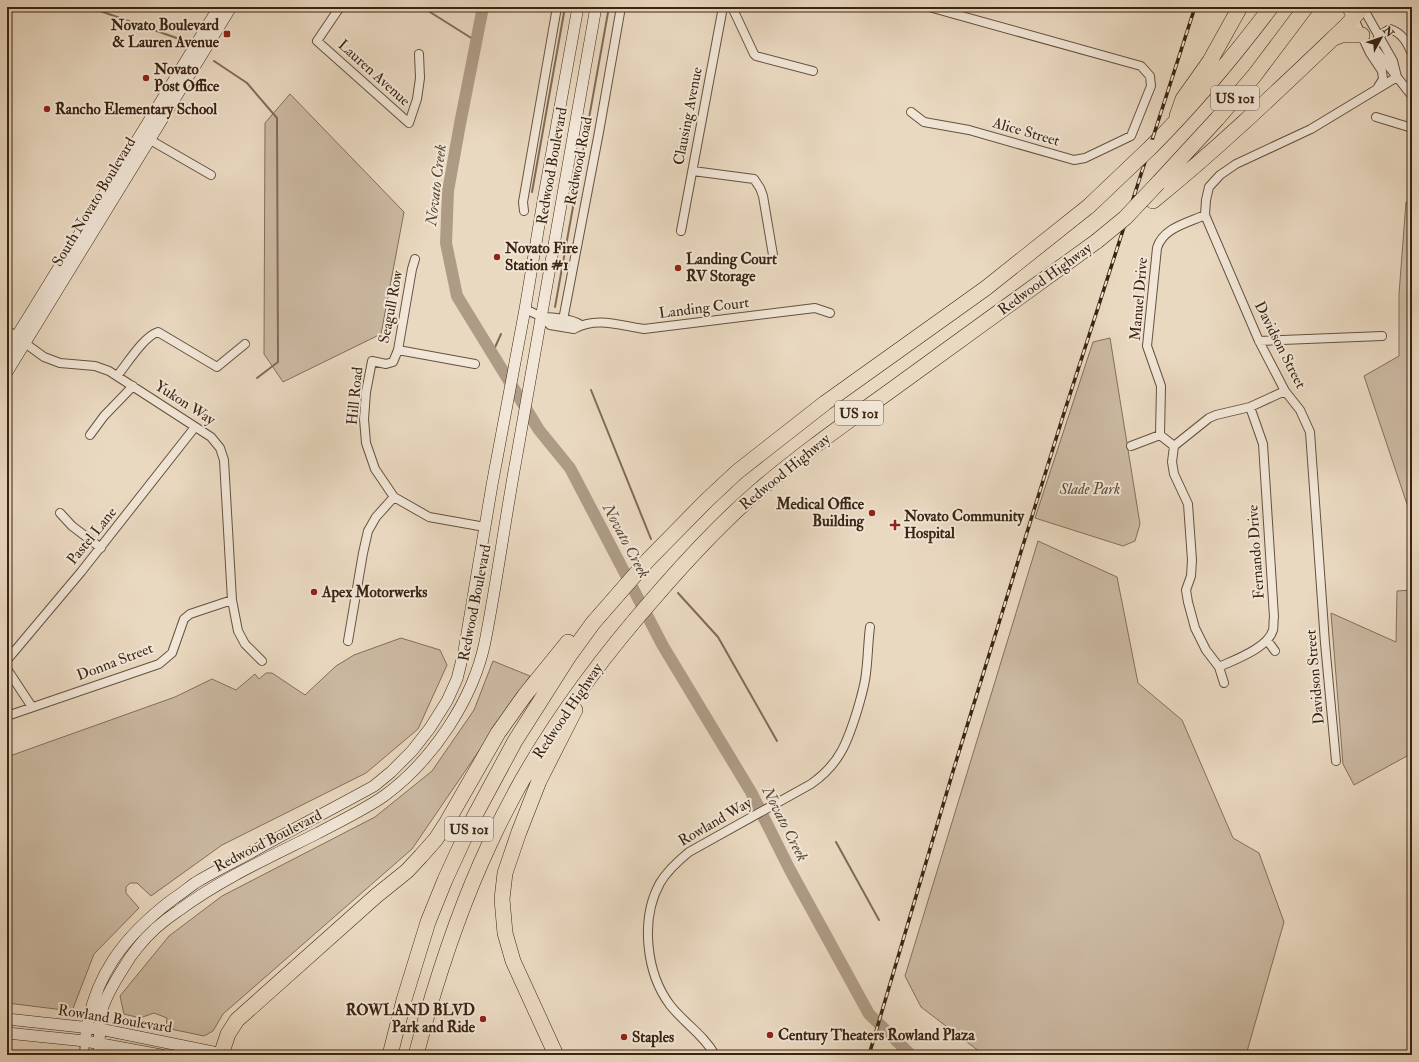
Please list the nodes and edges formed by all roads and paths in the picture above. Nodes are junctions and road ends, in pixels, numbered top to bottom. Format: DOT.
graph roads {
  1 [pos="219,7"];
  2 [pos="231,7"];
  3 [pos="340,7"];
  4 [pos="557,7"];
  5 [pos="578,7"];
  6 [pos="596,7"];
  7 [pos="621,7"];
  8 [pos="723,7"];
  9 [pos="732,7"];
  10 [pos="929,7"];
  11 [pos="1240,7"];
  12 [pos="1271,7"];
  13 [pos="1306,7"];
  14 [pos="1358,9"];
  15 [pos="1378,36"];
  16 [pos="1364,38"];
  17 [pos="1333,39"];
  18 [pos="419,54"];
  19 [pos="1412,54"];
  20 [pos="813,71"];
  21 [pos="1397,76"];
  22 [pos="1378,88"];
  23 [pos="1412,96"];
  24 [pos="912,112"];
  25 [pos="1376,117"];
  26 [pos="1175,123"];
  27 [pos="1412,128"];
  28 [pos="145,137"];
  29 [pos="692,171"];
  30 [pos="211,176"];
  31 [pos="524,212"];
  32 [pos="1205,215"];
  33 [pos="681,231"];
  34 [pos="1097,241"];
  35 [pos="773,255"];
  36 [pos="415,259"];
  37 [pos="526,309"];
  38 [pos="830,313"];
  39 [pos="542,317"];
  40 [pos="563,320"];
  41 [pos="582,325"];
  42 [pos="7,330"];
  43 [pos="1382,336"];
  44 [pos="21,340"];
  45 [pos="1259,341"];
  46 [pos="245,344"];
  47 [pos="398,350"];
  48 [pos="7,352"];
  49 [pos="372,361"];
  50 [pos="476,364"];
  51 [pos="7,372"];
  52 [pos="117,376"];
  53 [pos="133,386"];
  54 [pos="1285,391"];
  55 [pos="1250,407"];
  56 [pos="196,427"];
  57 [pos="90,435"];
  58 [pos="1160,435"];
  59 [pos="1131,446"];
  60 [pos="1174,446"];
  61 [pos="394,497"];
  62 [pos="60,513"];
  63 [pos="485,527"];
  64 [pos="504,531"];
  65 [pos="100,548"];
  66 [pos="232,600"];
  67 [pos="593,623"];
  68 [pos="870,627"];
  69 [pos="1267,640"];
  70 [pos="348,641"];
  71 [pos="1275,651"];
  72 [pos="7,660"];
  73 [pos="262,661"];
  74 [pos="1218,668"];
  75 [pos="7,669"];
  76 [pos="585,683"];
  77 [pos="1224,683"];
  78 [pos="32,707"];
  79 [pos="7,716"];
  80 [pos="1336,761"];
  81 [pos="255,850"];
  82 [pos="238,859"];
  83 [pos="261,861"];
  84 [pos="244,870"];
  85 [pos="159,910"];
  86 [pos="166,919"];
  87 [pos="7,1019"];
  88 [pos="87,1028"];
  89 [pos="100,1029"];
  90 [pos="7,1033"];
  91 [pos="85,1041"];
  92 [pos="99,1043"];
  93 [pos="84,1055"];
  94 [pos="97,1055"];
  95 [pos="161,1055"];
  96 [pos="216,1055"];
  97 [pos="221,1055"];
  98 [pos="390,1055"];
  99 [pos="416,1055"];
  100 [pos="556,1055"];
  101 [pos="715,1055"];
  1 -- 28 [label="main road, South Novato Boulevard"];
  2 -- 28 [label="main road, South Novato Boulevard"];
  3 -- 18 [label="street, Lauren Avenue"];
  4 -- 31 [label="street"];
  5 -- 37 [label="main road, Redwood Boulevard"];
  6 -- 39 [label="main road, Redwood Boulevard"];
  7 -- 40 [label="street, Redwood Road"];
  8 -- 29 [label="street, Clausing Avenue"];
  9 -- 20 [label="street"];
  10 -- 24 [label="street, Alice Street"];
  11 -- 26 [label="highway"];
  12 -- 26 [label="highway, Redwood Highway / US 101"];
  13 -- 34 [label="highway, Redwood Highway / US 101, bridge"];
  14 -- 15 [label="street"];
  14 -- 16 [label="street"];
  14 -- 17 [label="highway"];
  15 -- 19 [label="street"];
  15 -- 21 [label="street"];
  16 -- 17 [label="highway"];
  16 -- 21 [label="street"];
  16 -- 22 [label="street"];
  17 -- 34 [label="highway, bridge"];
  21 -- 22 [label="street, Davidson Street"];
  21 -- 23 [label="street"];
  22 -- 32 [label="street, Davidson Street"];
  25 -- 27 [label="street"];
  26 -- 67 [label="highway, Redwood Highway / US 101, bridge"];
  28 -- 30 [label="street"];
  28 -- 44 [label="main road, South Novato Boulevard"];
  29 -- 33 [label="street, Clausing Avenue"];
  29 -- 35 [label="street"];
  32 -- 45 [label="street, Davidson Street"];
  32 -- 58 [label="street, Manuel Drive"];
  34 -- 76 [label="highway, Redwood Highway / US 101"];
  36 -- 47 [label="street, Seagull Row"];
  37 -- 39 [label="street, Landing Court"];
  37 -- 63 [label="main road, Redwood Boulevard"];
  38 -- 41 [label="street, Landing Court"];
  39 -- 40 [label="street, Landing Court"];
  39 -- 41 [label="street, Landing Court"];
  39 -- 64 [label="main road, Redwood Boulevard"];
  40 -- 41 [label="street, Landing Court"];
  42 -- 44 [label="street, Yukon Way"];
  43 -- 45 [label="street"];
  44 -- 48 [label="main road, South Novato Boulevard"];
  44 -- 51 [label="main road, South Novato Boulevard"];
  44 -- 52 [label="street, Yukon Way"];
  45 -- 54 [label="street, Davidson Street"];
  46 -- 52 [label="street"];
  47 -- 49 [label="street, Seagull Row"];
  47 -- 50 [label="street"];
  49 -- 61 [label="street, Hill Road"];
  52 -- 53 [label="street, Yukon Way"];
  53 -- 56 [label="street, Yukon Way"];
  53 -- 57 [label="street"];
  54 -- 55 [label="street"];
  54 -- 80 [label="street, Davidson Street"];
  55 -- 60 [label="street"];
  55 -- 69 [label="street, Fernando Drive"];
  56 -- 65 [label="street, Pastel Lane"];
  56 -- 66 [label="street, Yukon Way"];
  58 -- 59 [label="street"];
  58 -- 60 [label="street"];
  60 -- 74 [label="street"];
  61 -- 63 [label="street, Hill Road"];
  61 -- 70 [label="street"];
  62 -- 65 [label="street"];
  63 -- 64 [label="main road"];
  63 -- 81 [label="main road, Redwood Boulevard"];
  64 -- 83 [label="main road, Redwood Boulevard"];
  65 -- 72 [label="street, Pastel Lane"];
  66 -- 73 [label="street, Yukon Way"];
  66 -- 78 [label="street, Donna Street"];
  67 -- 97 [label="highway"];
  67 -- 98 [label="highway, Redwood Highway / US 101"];
  68 -- 101 [label="street, Rowland Way"];
  69 -- 71 [label="street"];
  69 -- 74 [label="street"];
  74 -- 77 [label="street"];
  75 -- 78 [label="street"];
  76 -- 99 [label="highway, Redwood Highway / US 101"];
  76 -- 100 [label="highway"];
  78 -- 79 [label="street, Donna Street"];
  81 -- 82 [label="main road, Redwood Boulevard"];
  81 -- 83 [label="main road"];
  82 -- 84 [label="main road"];
  82 -- 85 [label="main road, Redwood Boulevard"];
  83 -- 84 [label="main road, Redwood Boulevard"];
  84 -- 86 [label="main road, Redwood Boulevard"];
  85 -- 86 [label="main road"];
  85 -- 88 [label="main road, Redwood Boulevard"];
  86 -- 89 [label="main road, Redwood Boulevard"];
  87 -- 88 [label="main road, Rowland Boulevard"];
  88 -- 89 [label="main road, Rowland Boulevard"];
  88 -- 91 [label="main road, Redwood Boulevard"];
  89 -- 92 [label="main road, Redwood Boulevard"];
  89 -- 96 [label="main road, Rowland Boulevard"];
  90 -- 91 [label="main road, Rowland Boulevard"];
  91 -- 92 [label="main road, Rowland Boulevard"];
  91 -- 93 [label="street, Redwood Boulevard"];
  92 -- 94 [label="street, Redwood Boulevard"];
  92 -- 95 [label="main road, Rowland Boulevard"];
}
